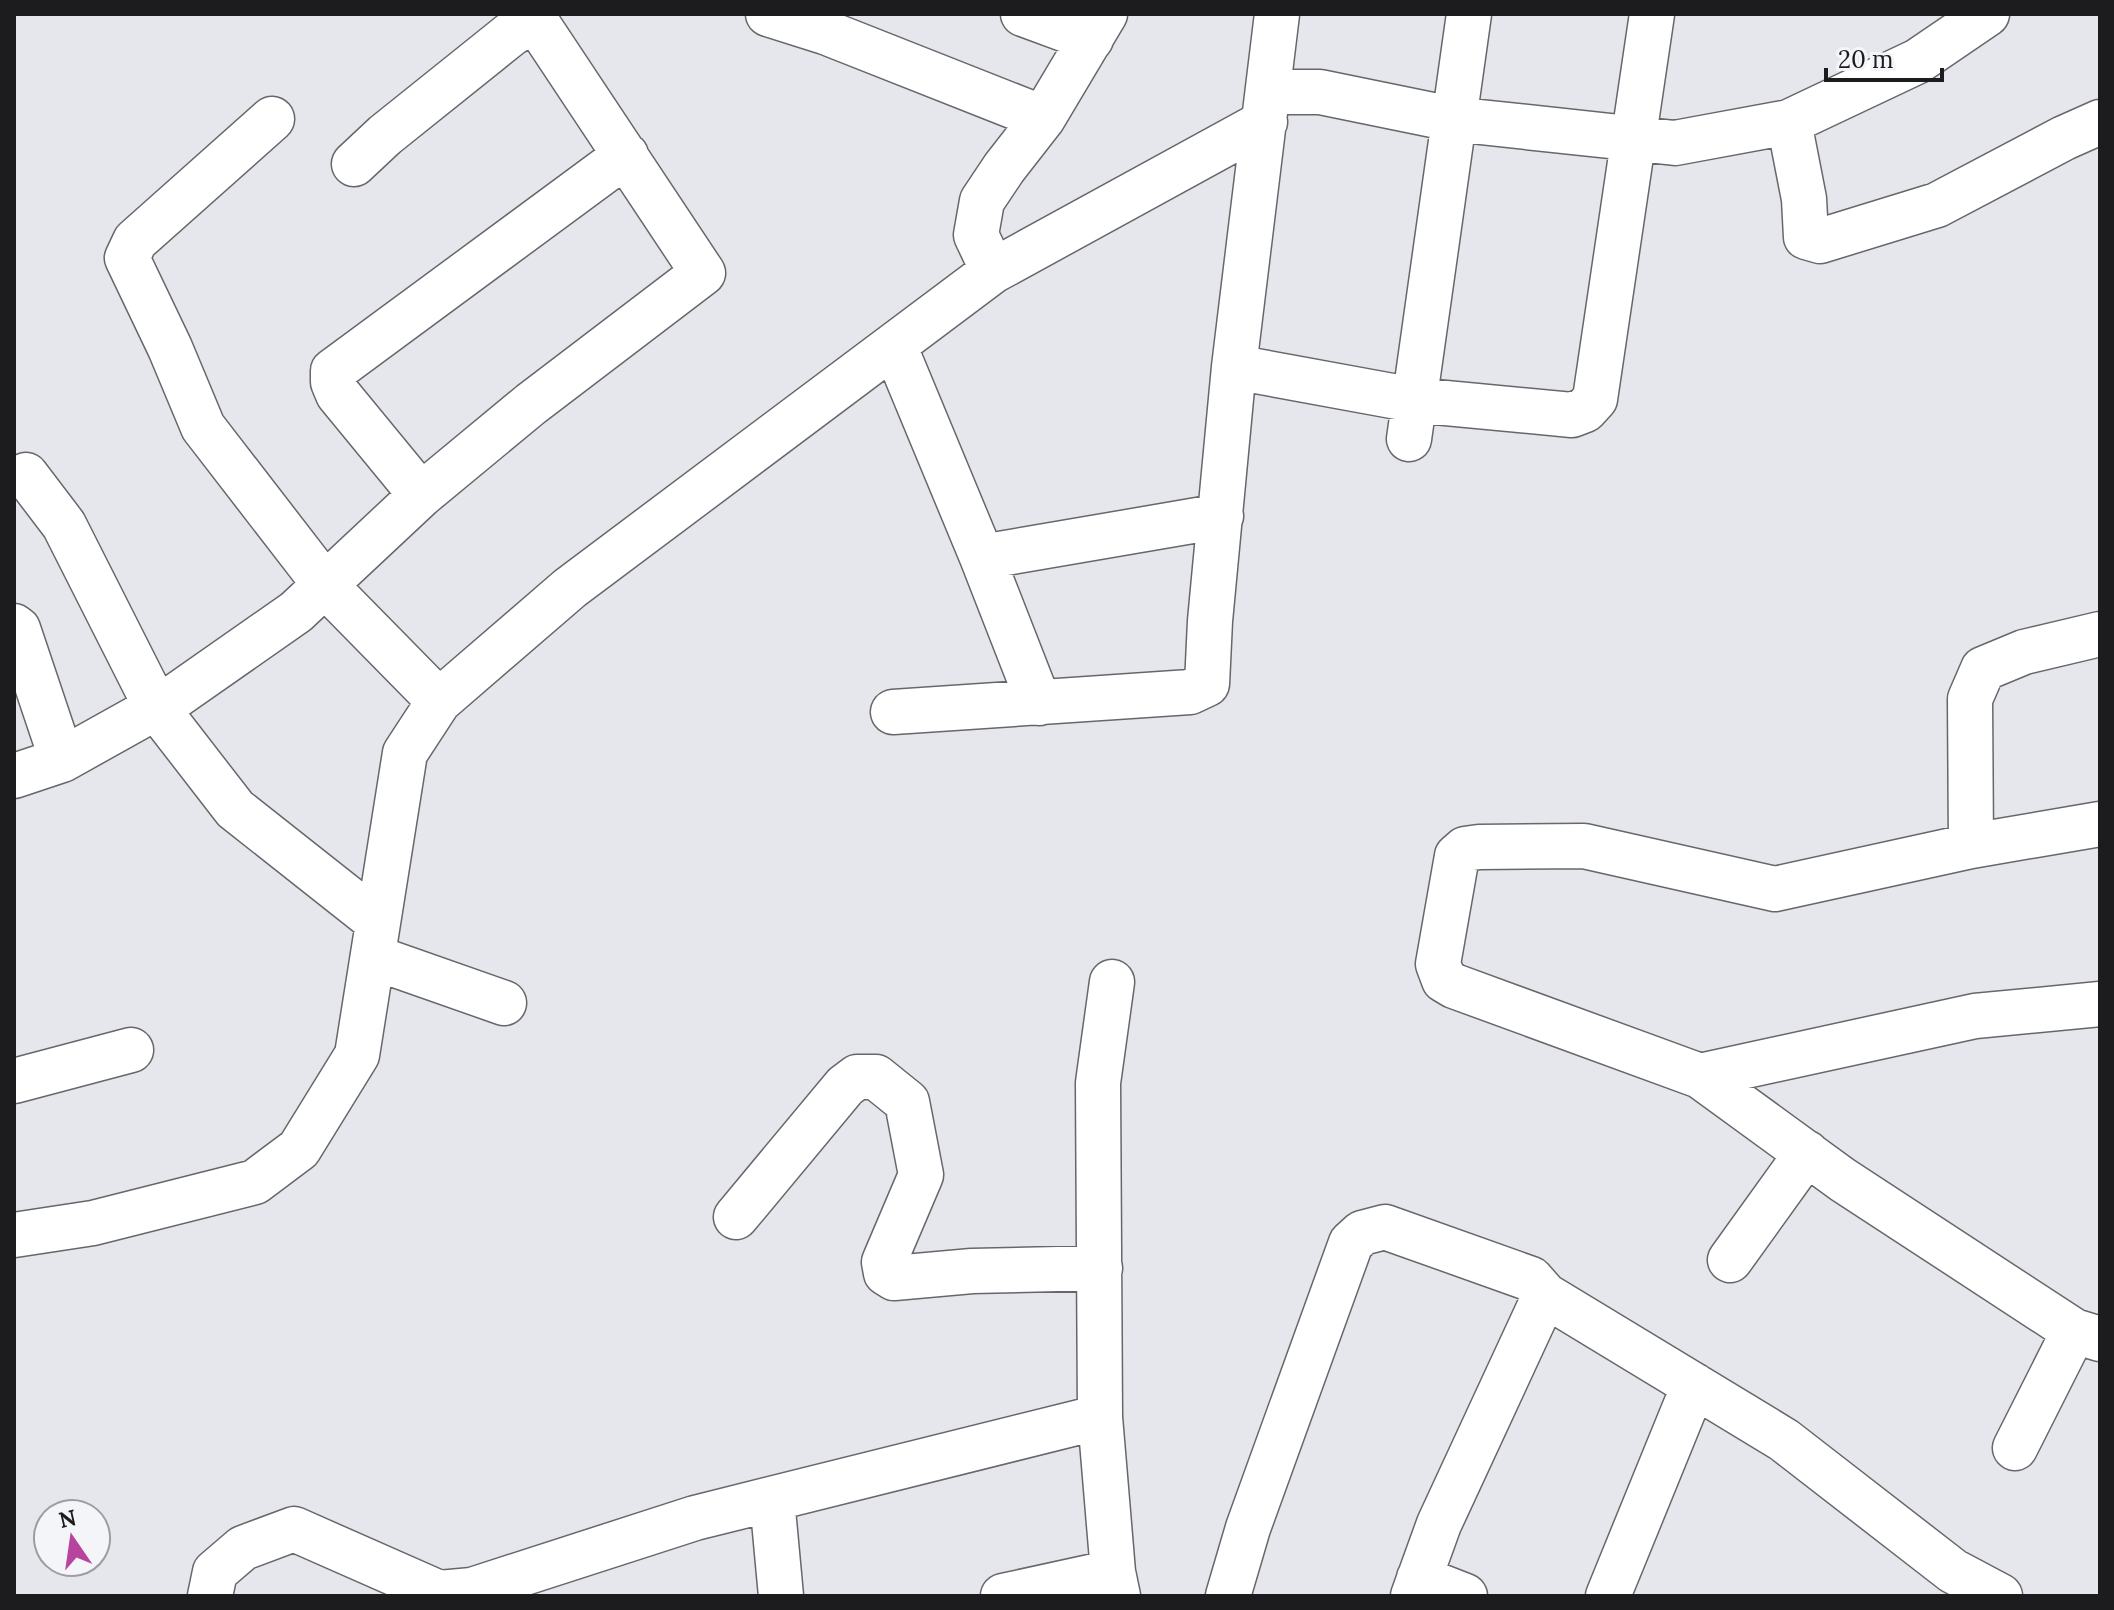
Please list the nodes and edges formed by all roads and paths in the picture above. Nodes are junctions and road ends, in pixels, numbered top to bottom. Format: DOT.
graph roads {
  1 [pos="768,14"];
  2 [pos="1023,14"];
  3 [pos="1277,14"];
  4 [pos="1469,14"];
  5 [pos="1652,14"];
  6 [pos="1987,14"];
  7 [pos="1098,27"];
  8 [pos="1267,107"];
  9 [pos="1043,118"];
  10 [pos="272,119"];
  11 [pos="1452,119"];
  12 [pos="1789,122"];
  13 [pos="2100,122"];
  14 [pos="1633,138"];
  15 [pos="626,155"];
  16 [pos="354,164"];
  17 [pos="993,271"];
  18 [pos="894,345"];
  19 [pos="1234,367"];
  20 [pos="1411,419"];
  21 [pos="26,475"];
  22 [pos="421,495"];
  23 [pos="1221,516"];
  24 [pos="982,557"];
  25 [pos="325,585"];
  26 [pos="14,626"];
  27 [pos="2100,634"];
  28 [pos="439,701"];
  29 [pos="1039,703"];
  30 [pos="156,707"];
  31 [pos="893,712"];
  32 [pos="62,760"];
  33 [pos="14,776"];
  34 [pos="2100,824"];
  35 [pos="1971,846"];
  36 [pos="376,939"];
  37 [pos="1112,982"];
  38 [pos="504,1003"];
  39 [pos="2100,1004"];
  40 [pos="131,1050"];
  41 [pos="1700,1076"];
  42 [pos="14,1081"];
  43 [pos="1807,1153"];
  44 [pos="736,1217"];
  45 [pos="14,1235"];
  46 [pos="1730,1260"];
  47 [pos="1100,1268"];
  48 [pos="1545,1295"];
  49 [pos="2087,1335"];
  50 [pos="1694,1385"];
  51 [pos="1100,1417"];
  52 [pos="2015,1448"];
  53 [pos="772,1499"];
  54 [pos="1946,1583"];
  55 [pos="1116,1584"];
  56 [pos="1416,1587"];
  57 [pos="210,1596"];
  58 [pos="781,1596"];
  59 [pos="1003,1596"];
  60 [pos="1228,1596"];
  61 [pos="1465,1596"];
  62 [pos="1608,1596"];
  63 [pos="2000,1596"];
  1 -- 9 [label="street"];
  2 -- 7 [label="street"];
  3 -- 8 [label="street"];
  4 -- 11 [label="street"];
  5 -- 14 [label="street"];
  6 -- 12 [label="street"];
  7 -- 9 [label="street"];
  8 -- 11 [label="street"];
  8 -- 17 [label="street"];
  8 -- 19 [label="street"];
  9 -- 17 [label="street"];
  10 -- 25 [label="street"];
  11 -- 14 [label="street"];
  11 -- 20 [label="street"];
  12 -- 13 [label="street"];
  12 -- 14 [label="street"];
  14 -- 20 [label="street"];
  15 -- 16 [label="street"];
  15 -- 22 [label="street"];
  15 -- 22 [label="street"];
  17 -- 18 [label="street"];
  18 -- 24 [label="street"];
  18 -- 28 [label="street"];
  19 -- 20 [label="street"];
  19 -- 23 [label="street"];
  21 -- 30 [label="street"];
  22 -- 25 [label="street"];
  23 -- 24 [label="street"];
  23 -- 29 [label="street"];
  24 -- 29 [label="street"];
  25 -- 28 [label="street"];
  25 -- 30 [label="street"];
  26 -- 32 [label="street"];
  27 -- 35 [label="street"];
  28 -- 36 [label="street"];
  29 -- 31 [label="street"];
  30 -- 32 [label="street"];
  30 -- 36 [label="street"];
  32 -- 33 [label="street"];
  34 -- 35 [label="street"];
  35 -- 41 [label="street"];
  36 -- 38 [label="street"];
  36 -- 45 [label="street"];
  37 -- 47 [label="street"];
  39 -- 41 [label="street"];
  40 -- 42 [label="street"];
  41 -- 43 [label="street"];
  43 -- 46 [label="street"];
  43 -- 49 [label="street"];
  44 -- 47 [label="street"];
  47 -- 51 [label="street"];
  48 -- 50 [label="street"];
  48 -- 56 [label="street"];
  48 -- 60 [label="street"];
  49 -- 52 [label="street"];
  50 -- 54 [label="street"];
  50 -- 62 [label="street"];
  51 -- 53 [label="street"];
  51 -- 55 [label="street"];
  53 -- 57 [label="street"];
  53 -- 58 [label="street"];
  54 -- 63 [label="street"];
  55 -- 59 [label="street"];
  56 -- 61 [label="street"];
}
